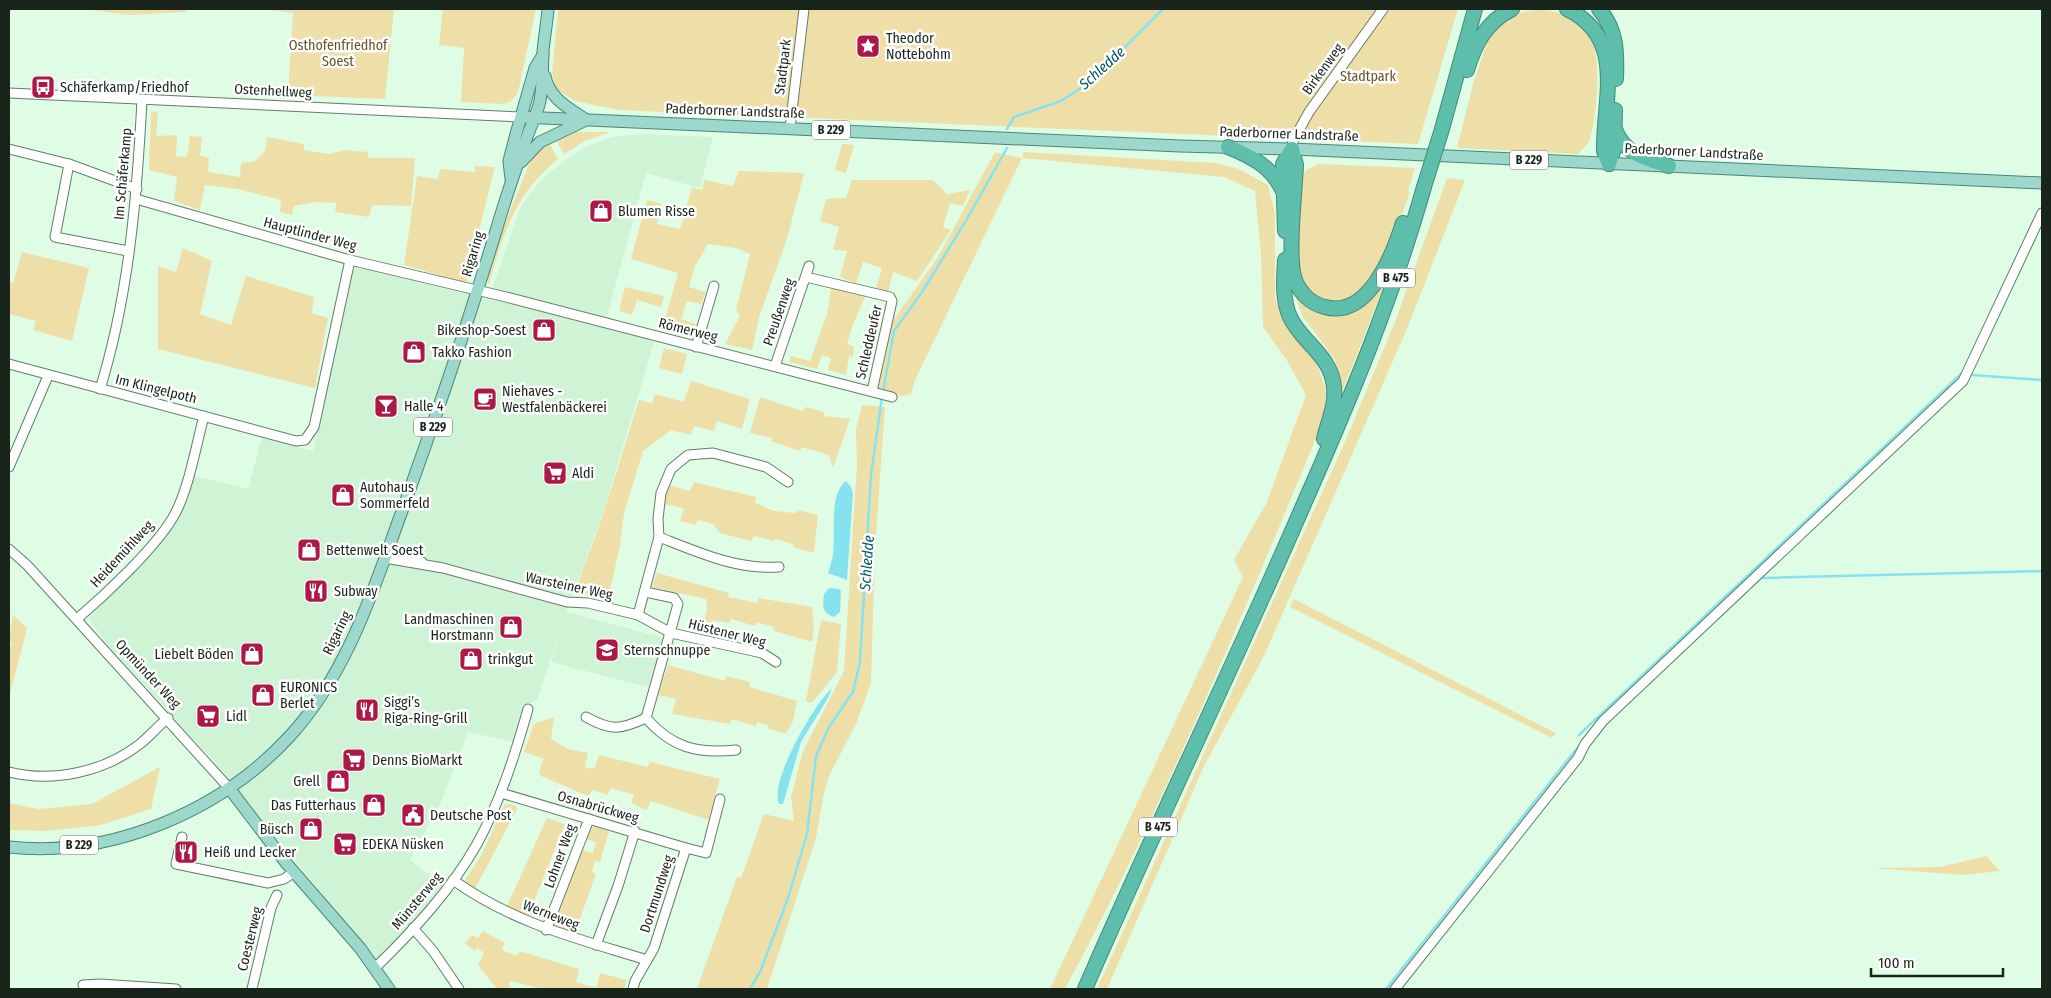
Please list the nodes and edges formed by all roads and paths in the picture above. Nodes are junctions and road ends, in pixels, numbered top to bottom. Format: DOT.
graph roads {
  1 [pos="548,9"];
  2 [pos="804,9"];
  3 [pos="1383,9"];
  4 [pos="1475,9"];
  5 [pos="1512,9"];
  6 [pos="1567,9"];
  7 [pos="1599,9"];
  8 [pos="543,54"];
  9 [pos="544,72"];
  10 [pos="9,93"];
  11 [pos="142,100"];
  12 [pos="1449,101"];
  13 [pos="521,117"];
  14 [pos="535,118"];
  15 [pos="586,120"];
  16 [pos="790,128"];
  17 [pos="1614,128"];
  18 [pos="1228,147"];
  19 [pos="9,149"];
  20 [pos="1292,149"];
  21 [pos="69,164"];
  22 [pos="520,164"];
  23 [pos="1608,164"];
  24 [pos="1669,166"];
  25 [pos="512,181"];
  26 [pos="2042,183"];
  27 [pos="1283,191"];
  28 [pos="137,194"];
  29 [pos="1422,194"];
  30 [pos="2042,212"];
  31 [pos="128,251"];
  32 [pos="350,260"];
  33 [pos="809,266"];
  34 [pos="806,276"];
  35 [pos="714,286"];
  36 [pos="477,290"];
  37 [pos="696,347"];
  38 [pos="9,364"];
  39 [pos="775,366"];
  40 [pos="48,376"];
  41 [pos="100,389"];
  42 [pos="872,391"];
  43 [pos="892,397"];
  44 [pos="204,416"];
  45 [pos="1325,456"];
  46 [pos="9,467"];
  47 [pos="788,482"];
  48 [pos="659,537"];
  49 [pos="9,549"];
  50 [pos="387,552"];
  51 [pos="779,567"];
  52 [pos="645,592"];
  53 [pos="638,615"];
  54 [pos="77,619"];
  55 [pos="671,633"];
  56 [pos="776,662"];
  57 [pos="528,709"];
  58 [pos="586,717"];
  59 [pos="168,718"];
  60 [pos="646,718"];
  61 [pos="736,750"];
  62 [pos="9,772"];
  63 [pos="229,788"];
  64 [pos="501,793"];
  65 [pos="720,799"];
  66 [pos="588,819"];
  67 [pos="634,831"];
  68 [pos="182,837"];
  69 [pos="9,847"];
  70 [pos="686,848"];
  71 [pos="294,872"];
  72 [pos="453,880"];
  73 [pos="277,895"];
  74 [pos="413,928"];
  75 [pos="546,930"];
  76 [pos="596,945"];
  77 [pos="646,960"];
  78 [pos="375,968"];
  79 [pos="83,985"];
  80 [pos="385,988"];
  81 [pos="176,989"];
  82 [pos="252,989"];
  83 [pos="459,989"];
  84 [pos="633,989"];
  85 [pos="1085,989"];
  86 [pos="1395,989"];
  1 -- 8 [label="main road"];
  2 -- 16 [label="street, Stadtpark"];
  3 -- 20 [label="street, Birkenweg"];
  4 -- 12 [label="highway, B 475"];
  5 -- 12 [label="highway"];
  6 -- 23 [label="highway"];
  7 -- 17 [label="highway"];
  8 -- 9 [label="main road"];
  8 -- 13 [label="main road, Rigaring"];
  9 -- 14 [label="main road, Rigaring"];
  9 -- 15 [label="main road"];
  10 -- 11 [label="street, Ostenhellweg"];
  11 -- 13 [label="street, Ostenhellweg"];
  11 -- 28 [label="street, Im Schäferkamp"];
  12 -- 29 [label="highway, B 475, bridge"];
  13 -- 14 [label="main road, Ostenhellweg / B 229"];
  13 -- 25 [label="main road, Rigaring / B 229"];
  14 -- 15 [label="main road, Paderborner Landstraße / B 229"];
  14 -- 22 [label="main road, Rigaring / B 229"];
  15 -- 16 [label="main road, Paderborner Landstraße / B 229"];
  15 -- 22 [label="main road"];
  16 -- 18 [label="main road, Paderborner Landstraße / B 229"];
  17 -- 23 [label="highway"];
  17 -- 24 [label="highway"];
  18 -- 20 [label="main road, Paderborner Landstraße / B 229"];
  18 -- 27 [label="highway"];
  19 -- 21 [label="street, Hauptlinder Weg"];
  20 -- 23 [label="main road, Paderborner Landstraße / B 229"];
  20 -- 27 [label="highway"];
  20 -- 29 [label="highway"];
  21 -- 28 [label="street, Hauptlinder Weg"];
  21 -- 31 [label="street"];
  22 -- 25 [label="main road, Rigaring / B 229"];
  23 -- 24 [label="main road, Paderborner Landstraße"];
  24 -- 26 [label="main road, Paderborner Landstraße"];
  25 -- 36 [label="main road, Rigaring / B 229"];
  27 -- 45 [label="highway"];
  28 -- 31 [label="street, Im Schäferkamp"];
  28 -- 32 [label="street, Hauptlinder Weg"];
  29 -- 45 [label="highway, B 475"];
  30 -- 86 [label="street"];
  31 -- 41 [label="street, Im Schäferkamp"];
  32 -- 36 [label="street, Hauptlinder Weg"];
  32 -- 44 [label="street, Im Klingelpoth"];
  33 -- 34 [label="street, Preußenweg"];
  34 -- 39 [label="street, Preußenweg"];
  34 -- 42 [label="street, Schleddeufer"];
  35 -- 37 [label="street"];
  36 -- 37 [label="street, Römerweg"];
  36 -- 50 [label="main road, Rigaring / B 229"];
  37 -- 39 [label="street, Römerweg"];
  38 -- 40 [label="street, Im Klingelpoth"];
  39 -- 42 [label="street, Römerweg"];
  40 -- 41 [label="street, Im Klingelpoth"];
  40 -- 46 [label="street"];
  41 -- 44 [label="street, Im Klingelpoth"];
  42 -- 43 [label="street, Römerweg"];
  44 -- 54 [label="street, Heidemühlweg"];
  45 -- 85 [label="highway, B 475"];
  47 -- 48 [label="street"];
  48 -- 51 [label="street"];
  48 -- 52 [label="street"];
  49 -- 54 [label="street, Opmünder Weg"];
  50 -- 53 [label="street, Warsteiner Weg"];
  50 -- 63 [label="main road, Rigaring / B 229"];
  52 -- 53 [label="street"];
  52 -- 55 [label="street"];
  53 -- 55 [label="street, Warsteiner Weg"];
  54 -- 59 [label="street, Opmünder Weg"];
  55 -- 56 [label="street, Hüstener Weg"];
  55 -- 60 [label="street"];
  57 -- 64 [label="street, Münsterweg"];
  58 -- 60 [label="street"];
  59 -- 62 [label="street"];
  59 -- 63 [label="street, Opmünder Weg"];
  60 -- 61 [label="street"];
  63 -- 69 [label="main road, Rigaring / B 229"];
  63 -- 71 [label="main road, Opmünder Weg"];
  64 -- 66 [label="street, Osnabrückweg"];
  64 -- 72 [label="street, Münsterweg"];
  65 -- 70 [label="street, Dortmundweg"];
  66 -- 67 [label="street, Osnabrückweg"];
  66 -- 75 [label="street, Lohner Weg"];
  67 -- 70 [label="street, Osnabrückweg"];
  67 -- 76 [label="street"];
  68 -- 71 [label="street"];
  70 -- 77 [label="street, Dortmundweg"];
  71 -- 78 [label="main road, Opmünder Weg"];
  72 -- 74 [label="street, Münsterweg"];
  72 -- 75 [label="street, Werneweg"];
  73 -- 82 [label="street, Coesterweg"];
  74 -- 78 [label="street, Münsterweg"];
  74 -- 83 [label="street"];
  75 -- 76 [label="street, Werneweg"];
  76 -- 77 [label="street, Werneweg"];
  77 -- 84 [label="street, Dortmundweg"];
  78 -- 80 [label="main road, Opmünder Weg"];
  79 -- 81 [label="street"];
}
